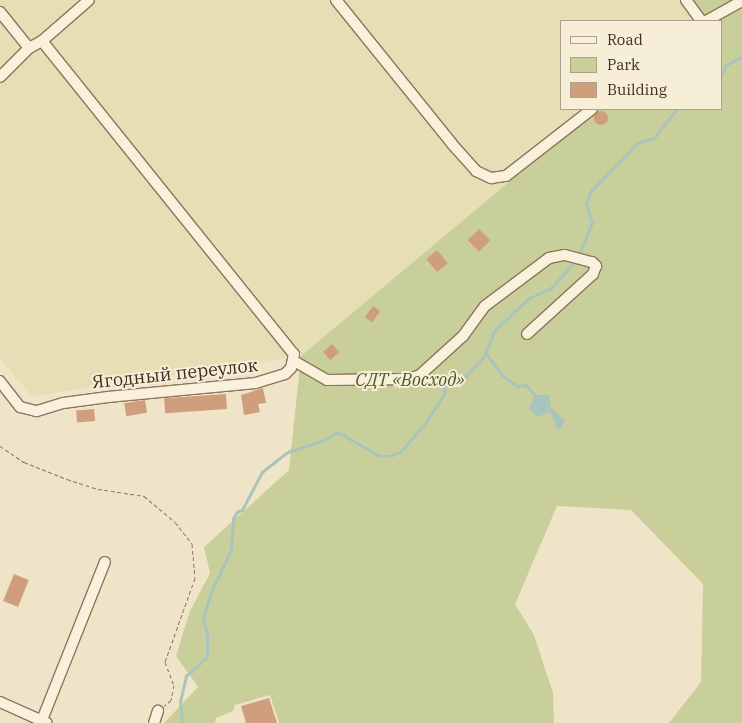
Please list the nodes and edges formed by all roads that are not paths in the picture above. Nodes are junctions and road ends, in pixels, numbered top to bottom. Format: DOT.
graph roads {
  1 [pos="89,0"];
  2 [pos="336,0"];
  3 [pos="686,0"];
  4 [pos="742,1"];
  5 [pos="0,12"];
  6 [pos="700,20"];
  7 [pos="707,20"];
  8 [pos="42,41"];
  9 [pos="29,48"];
  10 [pos="0,77"];
  11 [pos="591,110"];
  12 [pos="527,334"];
  13 [pos="294,361"];
  14 [pos="0,381"];
  15 [pos="104,562"];
  16 [pos="0,702"];
  17 [pos="158,711"];
  18 [pos="45,722"];
  19 [pos="154,723"];
  1 -- 8 [label="street"];
  2 -- 11 [label="street"];
  3 -- 6 [label="street"];
  4 -- 7 [label="street"];
  5 -- 9 [label="street"];
  8 -- 9 [label="street"];
  8 -- 13 [label="street"];
  9 -- 10 [label="street"];
  12 -- 13 [label="street"];
  13 -- 14 [label="street, Ягодный переулок"];
  15 -- 18 [label="street"];
  16 -- 18 [label="street"];
  17 -- 19 [label="street"];
}
